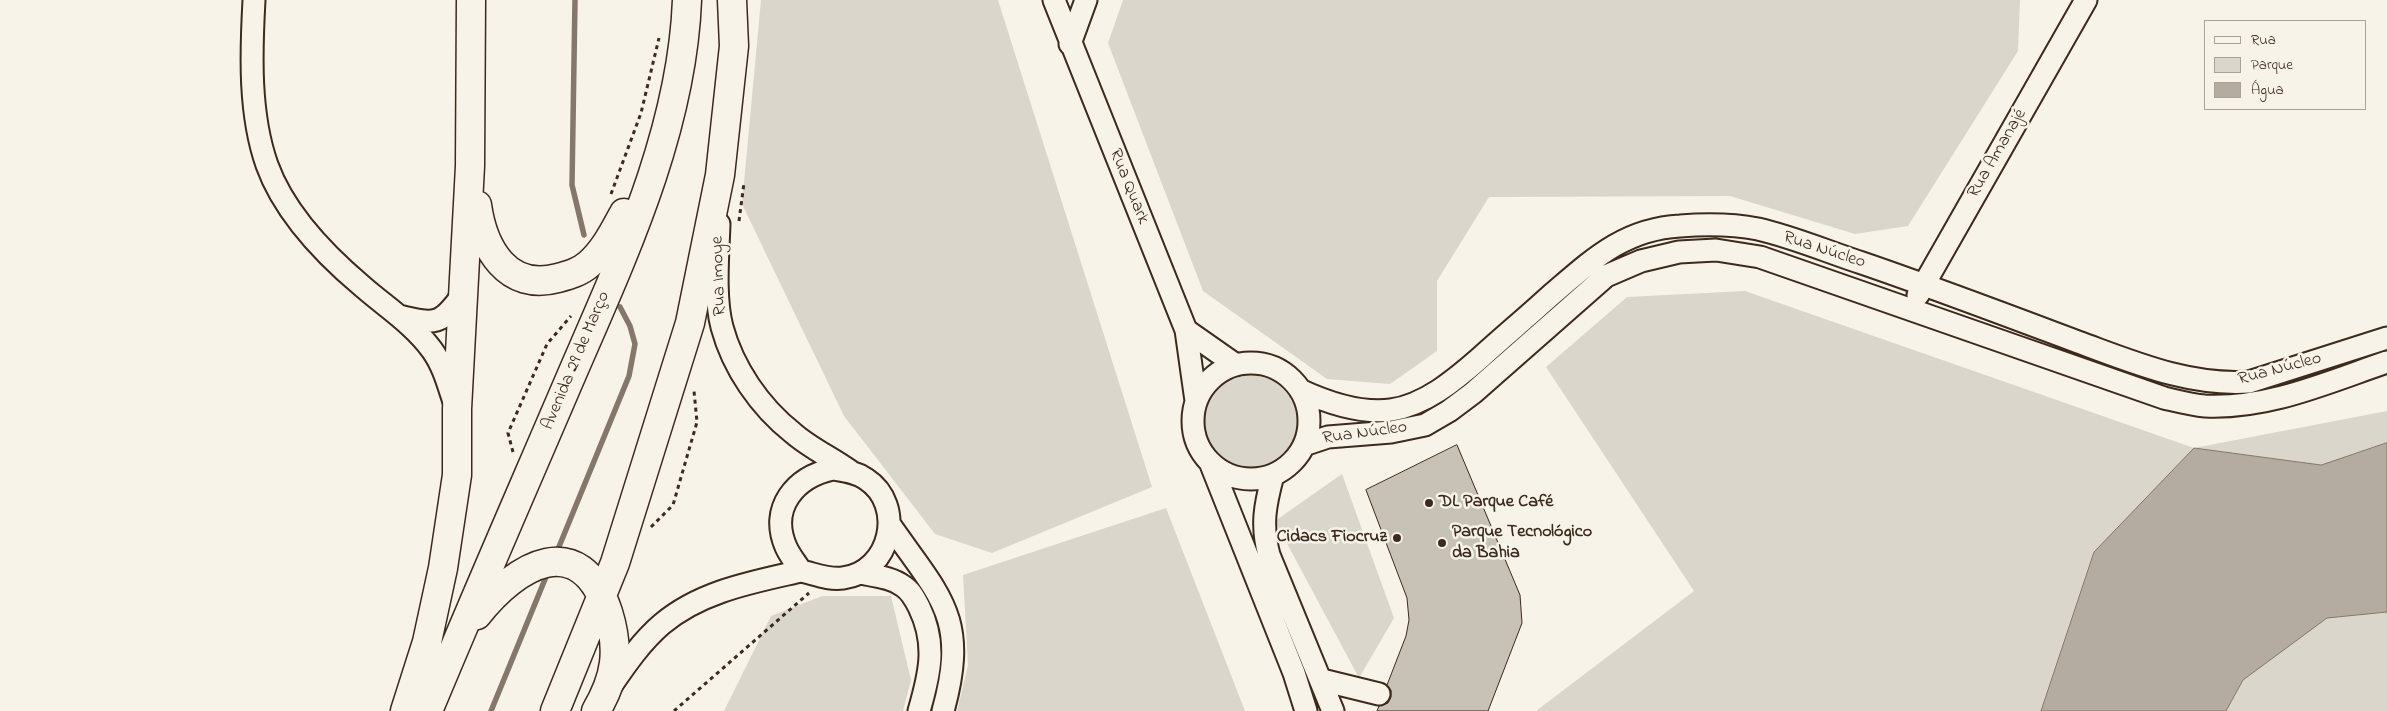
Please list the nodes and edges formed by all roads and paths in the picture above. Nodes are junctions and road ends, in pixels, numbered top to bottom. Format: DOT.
graph roads {
  1 [pos="254,0"];
  2 [pos="471,0"];
  3 [pos="687,0"];
  4 [pos="732,0"];
  5 [pos="1054,0"];
  6 [pos="1086,0"];
  7 [pos="2086,0"];
  8 [pos="661,30"];
  9 [pos="1070,44"];
  10 [pos="659,153"];
  11 [pos="470,166"];
  12 [pos="720,176"];
  13 [pos="610,197"];
  14 [pos="1924,284"];
  15 [pos="464,294"];
  16 [pos="1910,308"];
  17 [pos="576,310"];
  18 [pos="399,316"];
  19 [pos="1186,330"];
  20 [pos="2387,338"];
  21 [pos="2387,362"];
  22 [pos="1236,365"];
  23 [pos="1300,390"];
  24 [pos="1196,401"];
  25 [pos="457,409"];
  26 [pos="1304,445"];
  27 [pos="510,460"];
  28 [pos="1210,462"];
  29 [pos="850,471"];
  30 [pos="1273,475"];
  31 [pos="890,525"];
  32 [pos="801,571"];
  33 [pos="860,573"];
  34 [pos="826,578"];
  35 [pos="598,588"];
  36 [pos="458,638"];
  37 [pos="1322,680"];
  38 [pos="1379,694"];
  39 [pos="603,700"];
  40 [pos="405,711"];
  41 [pos="428,711"];
  42 [pos="555,711"];
  43 [pos="674,711"];
  44 [pos="919,711"];
  45 [pos="943,711"];
  46 [pos="1306,711"];
  47 [pos="1333,711"];
  1 -- 18 [label="street"];
  2 -- 11 [label="main road"];
  3 -- 10 [label="main road, Avenida 29 de Março"];
  4 -- 12 [label="main road"];
  5 -- 9 [label="street, Rua Quark"];
  6 -- 9 [label="street"];
  7 -- 14 [label="street, Rua Amanajé"];
  8 -- 13 [label="path"];
  9 -- 19 [label="street, Rua Quark"];
  10 -- 11 [label="main road"];
  10 -- 36 [label="main road, Avenida 29 de Março"];
  11 -- 15 [label="main road"];
  12 -- 29 [label="street, Rua Imoye"];
  12 -- 35 [label="main road"];
  14 -- 16 [label="street, Rua Amanajé"];
  14 -- 20 [label="street, Rua Núcleo"];
  14 -- 23 [label="street, Rua Núcleo"];
  15 -- 18 [label="street"];
  15 -- 25 [label="main road"];
  16 -- 21 [label="street, Rua Núcleo"];
  16 -- 26 [label="street, Rua Núcleo"];
  17 -- 27 [label="path"];
  18 -- 25 [label="street"];
  19 -- 22 [label="street"];
  19 -- 24 [label="street, Rua Quark"];
  22 -- 23 [label="street"];
  22 -- 24 [label="street"];
  23 -- 26 [label="street"];
  24 -- 28 [label="street"];
  25 -- 40 [label="main road"];
  26 -- 30 [label="street"];
  28 -- 30 [label="street"];
  28 -- 46 [label="street"];
  29 -- 31 [label="street"];
  29 -- 32 [label="street"];
  30 -- 37 [label="street"];
  31 -- 33 [label="street"];
  31 -- 45 [label="street"];
  32 -- 34 [label="street"];
  32 -- 39 [label="street"];
  33 -- 34 [label="street"];
  33 -- 44 [label="street"];
  34 -- 43 [label="path"];
  35 -- 36 [label="main road"];
  35 -- 39 [label="main road"];
  35 -- 42 [label="main road"];
  36 -- 41 [label="main road, Avenida 29 de Março"];
  37 -- 38 [label="street"];
  37 -- 47 [label="street"];
}
